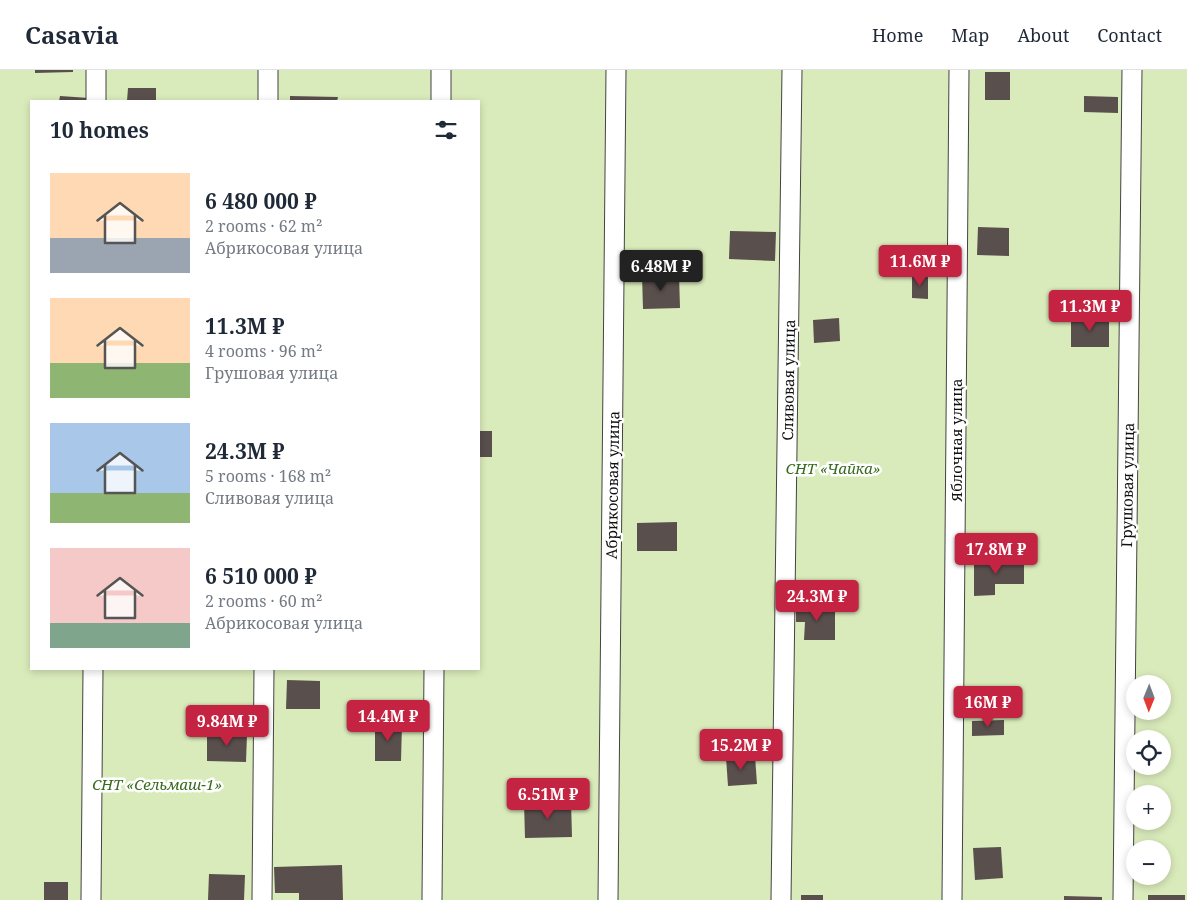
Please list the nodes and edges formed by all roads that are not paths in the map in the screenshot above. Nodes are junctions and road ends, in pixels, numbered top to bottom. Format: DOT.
graph roads {
  1 [pos="96,70"];
  2 [pos="268,70"];
  3 [pos="441,70"];
  4 [pos="616,70"];
  5 [pos="792,70"];
  6 [pos="959,70"];
  7 [pos="1132,70"];
  8 [pos="96,100"];
  9 [pos="268,100"];
  10 [pos="441,100"];
  11 [pos="92,670"];
  12 [pos="264,670"];
  13 [pos="434,670"];
  14 [pos="91,900"];
  15 [pos="262,900"];
  16 [pos="432,900"];
  17 [pos="608,900"];
  18 [pos="781,900"];
  19 [pos="952,900"];
  20 [pos="1123,900"];
  1 -- 8 [label="street"];
  2 -- 9 [label="street"];
  3 -- 10 [label="street"];
  4 -- 17 [label="street, Абрикосовая улица"];
  5 -- 18 [label="street, Сливовая улица"];
  6 -- 19 [label="street, Яблочная улица"];
  7 -- 20 [label="street, Грушовая улица"];
  11 -- 14 [label="street"];
  12 -- 15 [label="street"];
  13 -- 16 [label="street"];
}
